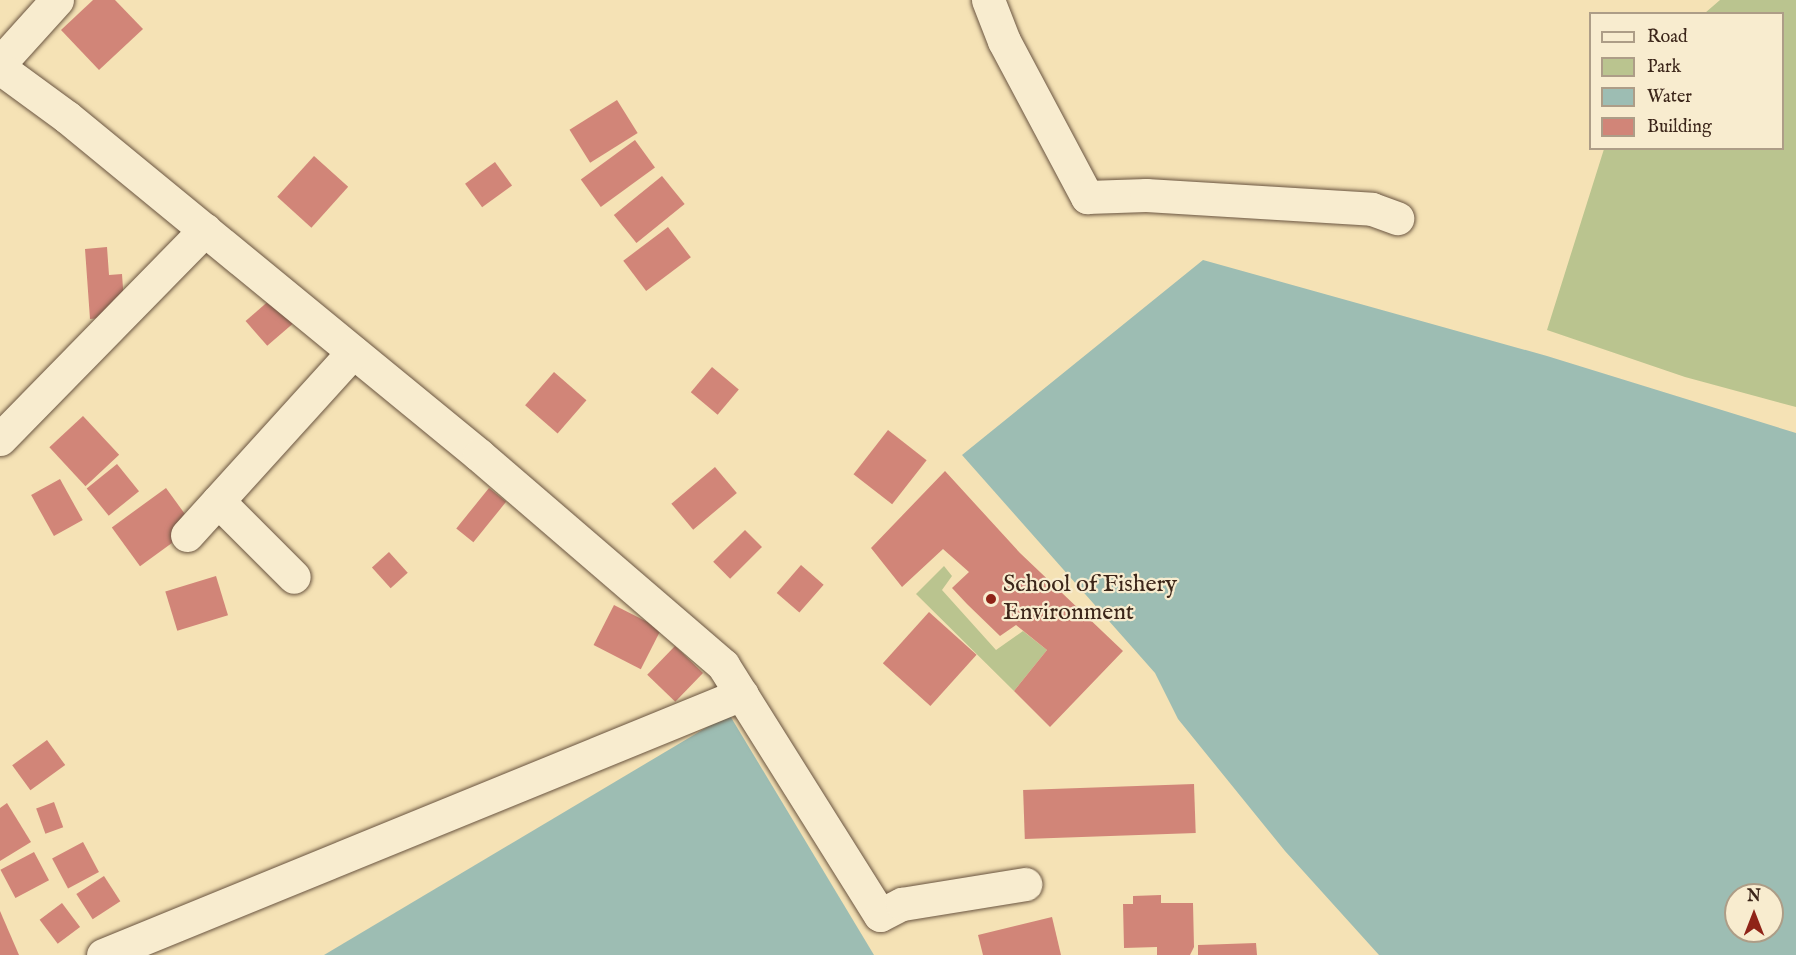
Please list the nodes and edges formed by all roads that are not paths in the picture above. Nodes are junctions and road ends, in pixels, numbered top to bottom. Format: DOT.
graph roads {
  1 [pos="57,0"];
  2 [pos="988,0"];
  3 [pos="0,63"];
  4 [pos="0,68"];
  5 [pos="1397,218"];
  6 [pos="205,230"];
  7 [pos="353,351"];
  8 [pos="0,439"];
  9 [pos="219,501"];
  10 [pos="187,535"];
  11 [pos="294,577"];
  12 [pos="742,694"];
  13 [pos="1025,884"];
  14 [pos="103,955"];
  1 -- 3 [label="street"];
  2 -- 5 [label="street"];
  4 -- 6 [label="street"];
  6 -- 7 [label="street"];
  6 -- 8 [label="street"];
  7 -- 9 [label="street"];
  7 -- 12 [label="street"];
  9 -- 10 [label="street"];
  9 -- 11 [label="street"];
  12 -- 13 [label="street"];
  12 -- 14 [label="street"];
}
